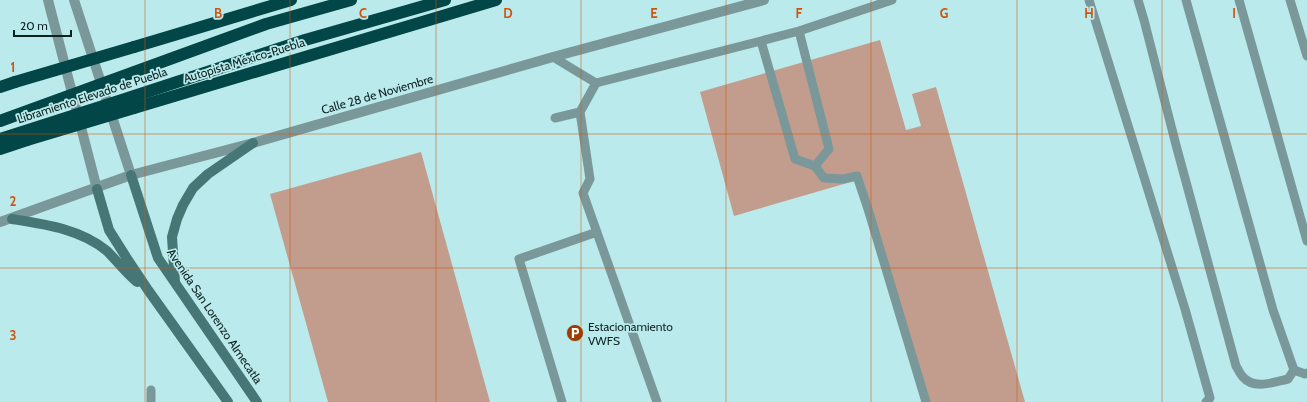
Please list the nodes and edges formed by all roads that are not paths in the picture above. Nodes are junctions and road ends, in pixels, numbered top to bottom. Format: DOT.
graph roads {
  1 [pos="48,0"];
  2 [pos="74,0"];
  3 [pos="291,0"];
  4 [pos="350,0"];
  5 [pos="445,0"];
  6 [pos="496,0"];
  7 [pos="764,0"];
  8 [pos="892,0"];
  9 [pos="1089,0"];
  10 [pos="1138,0"];
  11 [pos="1186,0"];
  12 [pos="1239,0"];
  13 [pos="1290,0"];
  14 [pos="800,31"];
  15 [pos="761,41"];
  16 [pos="1307,56"];
  17 [pos="553,57"];
  18 [pos="596,82"];
  19 [pos="0,87"];
  20 [pos="580,112"];
  21 [pos="555,118"];
  22 [pos="0,121"];
  23 [pos="0,139"];
  24 [pos="253,143"];
  25 [pos="0,149"];
  26 [pos="815,166"];
  27 [pos="131,175"];
  28 [pos="97,188"];
  29 [pos="12,219"];
  30 [pos="0,222"];
  31 [pos="597,232"];
  32 [pos="1307,241"];
  33 [pos="175,284"];
  34 [pos="148,290"];
  35 [pos="1294,370"];
  36 [pos="1307,373"];
  37 [pos="152,390"];
  38 [pos="1210,401"];
  39 [pos="151,402"];
  40 [pos="228,402"];
  41 [pos="257,402"];
  42 [pos="562,402"];
  43 [pos="657,402"];
  44 [pos="926,402"];
  1 -- 28 [label="street"];
  2 -- 27 [label="street"];
  3 -- 19 [label="highway, bridge"];
  4 -- 22 [label="highway, Libramiento Elevado de Puebla, bridge"];
  5 -- 23 [label="highway, Libramiento Elevado de Puebla, bridge"];
  6 -- 25 [label="highway, Autopista México-Puebla, bridge"];
  7 -- 17 [label="street, Calle 28 de Noviembre"];
  8 -- 14 [label="lane"];
  9 -- 38 [label="lane"];
  10 -- 35 [label="lane"];
  11 -- 35 [label="lane"];
  12 -- 32 [label="lane"];
  13 -- 16 [label="lane"];
  14 -- 15 [label="lane"];
  14 -- 26 [label="lane"];
  15 -- 18 [label="lane"];
  15 -- 26 [label="lane"];
  17 -- 18 [label="lane"];
  17 -- 24 [label="street, Calle 28 de Noviembre"];
  18 -- 20 [label="lane"];
  20 -- 21 [label="lane"];
  20 -- 31 [label="lane"];
  24 -- 27 [label="street, Calle 28 de Noviembre"];
  24 -- 33 [label="main road"];
  26 -- 44 [label="lane"];
  27 -- 28 [label="street, Calle 28 de Noviembre"];
  27 -- 33 [label="main road, Avenida San Lorenzo Almecatla"];
  28 -- 29 [label="street, Calle 28 de Noviembre"];
  28 -- 34 [label="main road"];
  29 -- 30 [label="street, Calle 28 de Noviembre"];
  29 -- 34 [label="main road"];
  31 -- 42 [label="lane"];
  31 -- 43 [label="lane"];
  33 -- 41 [label="main road, Avenida San Lorenzo Almecatla"];
  34 -- 40 [label="main road"];
  35 -- 36 [label="lane"];
  37 -- 39 [label="lane"];
}
